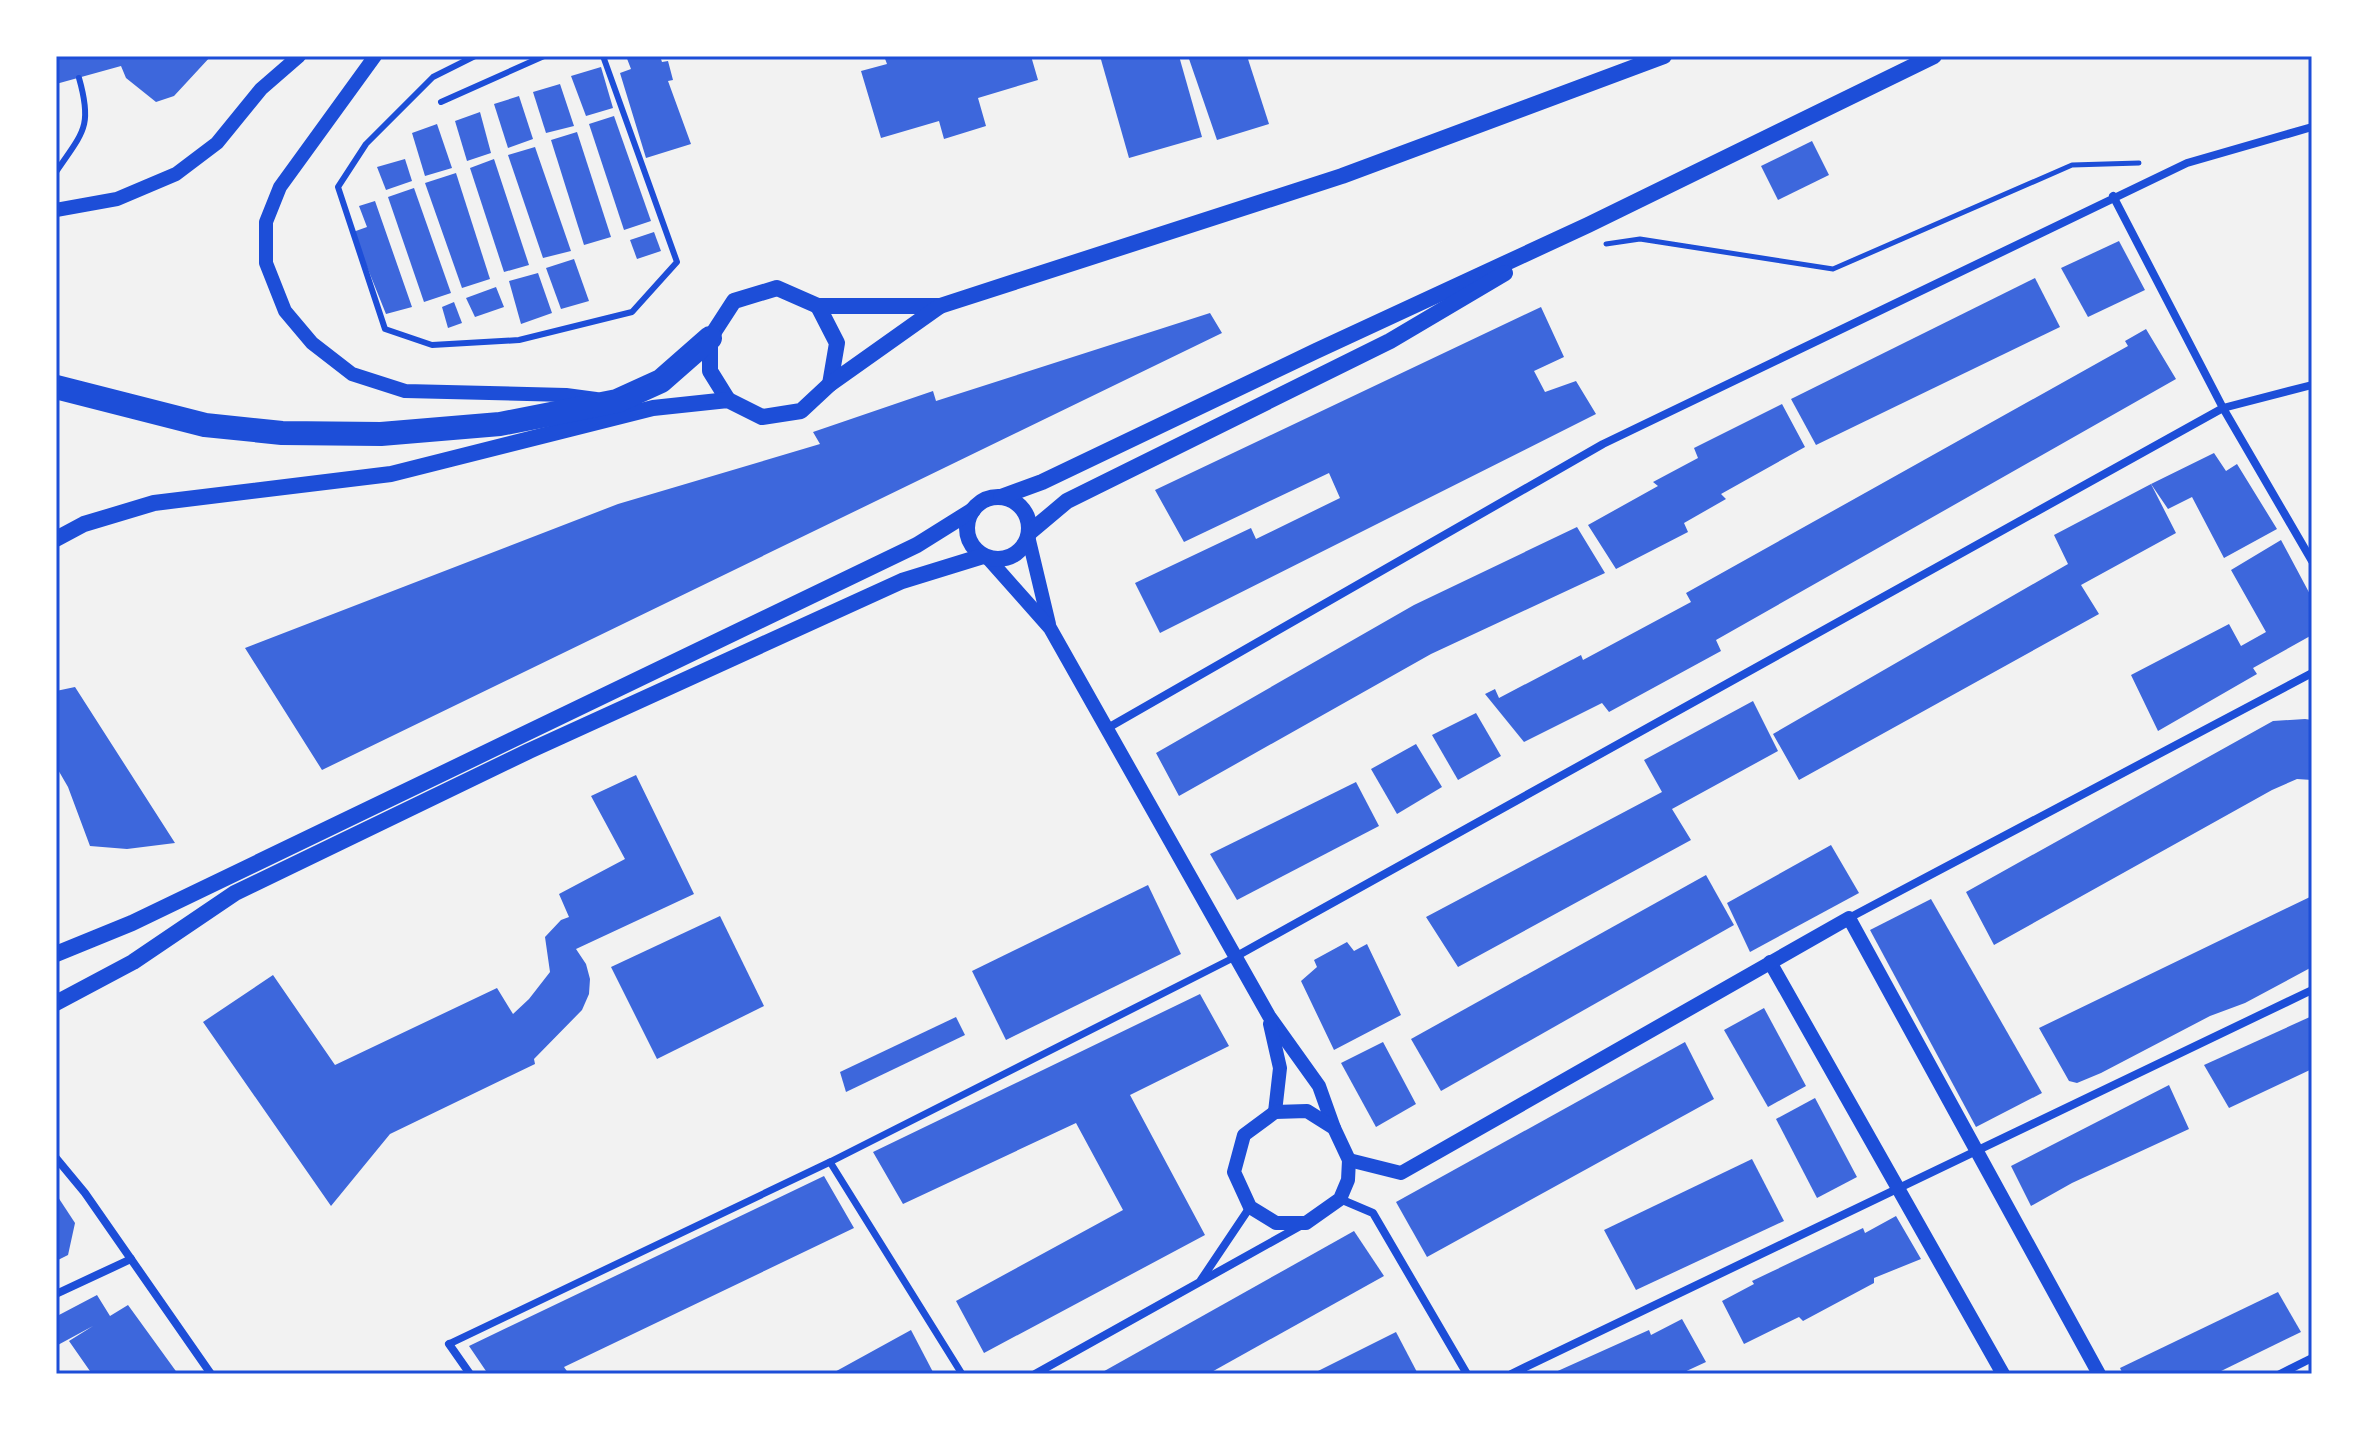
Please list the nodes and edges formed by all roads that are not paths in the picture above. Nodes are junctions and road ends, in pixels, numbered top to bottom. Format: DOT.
graph roads {
  1 [pos="299,56"];
  2 [pos="375,56"];
  3 [pos="475,56"];
  4 [pos="544,56"];
  5 [pos="603,56"];
  6 [pos="1664,56"];
  7 [pos="1934,56"];
  8 [pos="79,78"];
  9 [pos="441,102"];
  10 [pos="2312,127"];
  11 [pos="56,172"];
  12 [pos="2113,196"];
  13 [pos="56,210"];
  14 [pos="1588,225"];
  15 [pos="818,306"];
  16 [pos="940,306"];
  17 [pos="710,338"];
  18 [pos="830,384"];
  19 [pos="2312,385"];
  20 [pos="56,387"];
  21 [pos="728,400"];
  22 [pos="617,401"];
  23 [pos="2223,408"];
  24 [pos="1001,497"];
  25 [pos="973,510"];
  26 [pos="1029,534"];
  27 [pos="56,539"];
  28 [pos="985,557"];
  29 [pos="2312,561"];
  30 [pos="1050,628"];
  31 [pos="2312,673"];
  32 [pos="1106,729"];
  33 [pos="1849,918"];
  34 [pos="56,954"];
  35 [pos="1235,957"];
  36 [pos="1770,962"];
  37 [pos="2312,990"];
  38 [pos="56,1003"];
  39 [pos="1269,1016"];
  40 [pos="1275,1112"];
  41 [pos="1334,1128"];
  42 [pos="1976,1153"];
  43 [pos="56,1158"];
  44 [pos="1349,1160"];
  45 [pos="830,1162"];
  46 [pos="1900,1189"];
  47 [pos="1340,1199"];
  48 [pos="1250,1207"];
  49 [pos="1306,1223"];
  50 [pos="131,1259"];
  51 [pos="1200,1282"];
  52 [pos="56,1294"];
  53 [pos="449,1344"];
  54 [pos="2312,1358"];
  55 [pos="211,1374"];
  56 [pos="470,1374"];
  57 [pos="962,1374"];
  58 [pos="1035,1374"];
  59 [pos="1467,1374"];
  60 [pos="1511,1374"];
  61 [pos="2003,1374"];
  62 [pos="2099,1374"];
  63 [pos="2280,1374"];
  1 -- 13 [label="street"];
  2 -- 22 [label="street"];
  3 -- 5 [label="lane"];
  4 -- 9 [label="lane"];
  6 -- 16 [label="main road"];
  7 -- 14 [label="main road"];
  8 -- 11 [label="lane"];
  10 -- 12 [label="street"];
  12 -- 23 [label="street"];
  12 -- 32 [label="street"];
  14 -- 24 [label="main road"];
  14 -- 26 [label="main road"];
  15 -- 16 [label="main road"];
  15 -- 17 [label="main road"];
  15 -- 18 [label="main road"];
  16 -- 18 [label="main road"];
  17 -- 21 [label="main road"];
  17 -- 22 [label="highway"];
  18 -- 21 [label="main road"];
  19 -- 23 [label="street"];
  20 -- 22 [label="highway"];
  21 -- 27 [label="main road"];
  23 -- 29 [label="street"];
  23 -- 35 [label="street"];
  24 -- 25 [label="main road"];
  24 -- 26 [label="main road"];
  25 -- 28 [label="main road"];
  25 -- 34 [label="main road"];
  26 -- 28 [label="main road"];
  26 -- 30 [label="street"];
  28 -- 30 [label="street"];
  28 -- 38 [label="main road"];
  30 -- 32 [label="street"];
  31 -- 33 [label="street"];
  32 -- 35 [label="street"];
  33 -- 36 [label="street"];
  33 -- 42 [label="street"];
  35 -- 39 [label="street"];
  35 -- 45 [label="street"];
  36 -- 44 [label="street"];
  36 -- 46 [label="street"];
  37 -- 42 [label="street"];
  39 -- 40 [label="street"];
  39 -- 41 [label="street"];
  40 -- 41 [label="street"];
  40 -- 48 [label="street"];
  41 -- 44 [label="street"];
  42 -- 46 [label="street"];
  42 -- 62 [label="street"];
  43 -- 50 [label="street"];
  44 -- 47 [label="street"];
  45 -- 53 [label="street"];
  45 -- 57 [label="street"];
  46 -- 60 [label="street"];
  46 -- 61 [label="street"];
  47 -- 49 [label="street"];
  47 -- 59 [label="street"];
  48 -- 49 [label="street"];
  48 -- 51 [label="street"];
  49 -- 51 [label="street"];
  50 -- 52 [label="street"];
  50 -- 55 [label="street"];
  51 -- 58 [label="street"];
  53 -- 56 [label="street"];
  54 -- 63 [label="street"];
}
